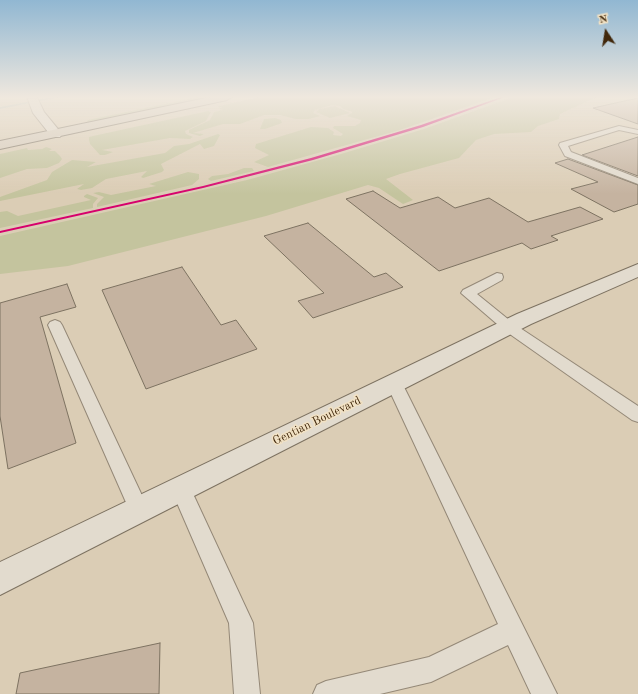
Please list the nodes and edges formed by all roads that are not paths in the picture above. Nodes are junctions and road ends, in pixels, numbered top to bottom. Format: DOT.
graph roads {
  1 [pos="52,129"];
  2 [pos="77,129"];
  3 [pos="614,129"];
  4 [pos="626,129"];
  5 [pos="638,132"];
  6 [pos="56,134"];
  7 [pos="0,145"];
  8 [pos="638,181"];
  9 [pos="638,270"];
  10 [pos="497,277"];
  11 [pos="55,326"];
  12 [pos="509,327"];
  13 [pos="394,383"];
  14 [pos="638,415"];
  15 [pos="181,489"];
  16 [pos="139,510"];
  17 [pos="0,579"];
  18 [pos="513,630"];
  19 [pos="247,694"];
  20 [pos="326,694"];
  21 [pos="544,694"];
  1 -- 6 [label="main road"];
  2 -- 6 [label="highway"];
  3 -- 8 [label="lane"];
  4 -- 5 [label="lane"];
  6 -- 7 [label="highway"];
  9 -- 12 [label="main road, Gentian Boulevard"];
  10 -- 12 [label="lane"];
  11 -- 16 [label="lane"];
  12 -- 13 [label="main road, Gentian Boulevard"];
  12 -- 14 [label="lane"];
  13 -- 15 [label="main road, Gentian Boulevard"];
  13 -- 18 [label="lane"];
  15 -- 16 [label="main road, Gentian Boulevard"];
  15 -- 19 [label="lane"];
  16 -- 17 [label="main road, Gentian Boulevard"];
  18 -- 20 [label="lane"];
  18 -- 21 [label="lane"];
}
